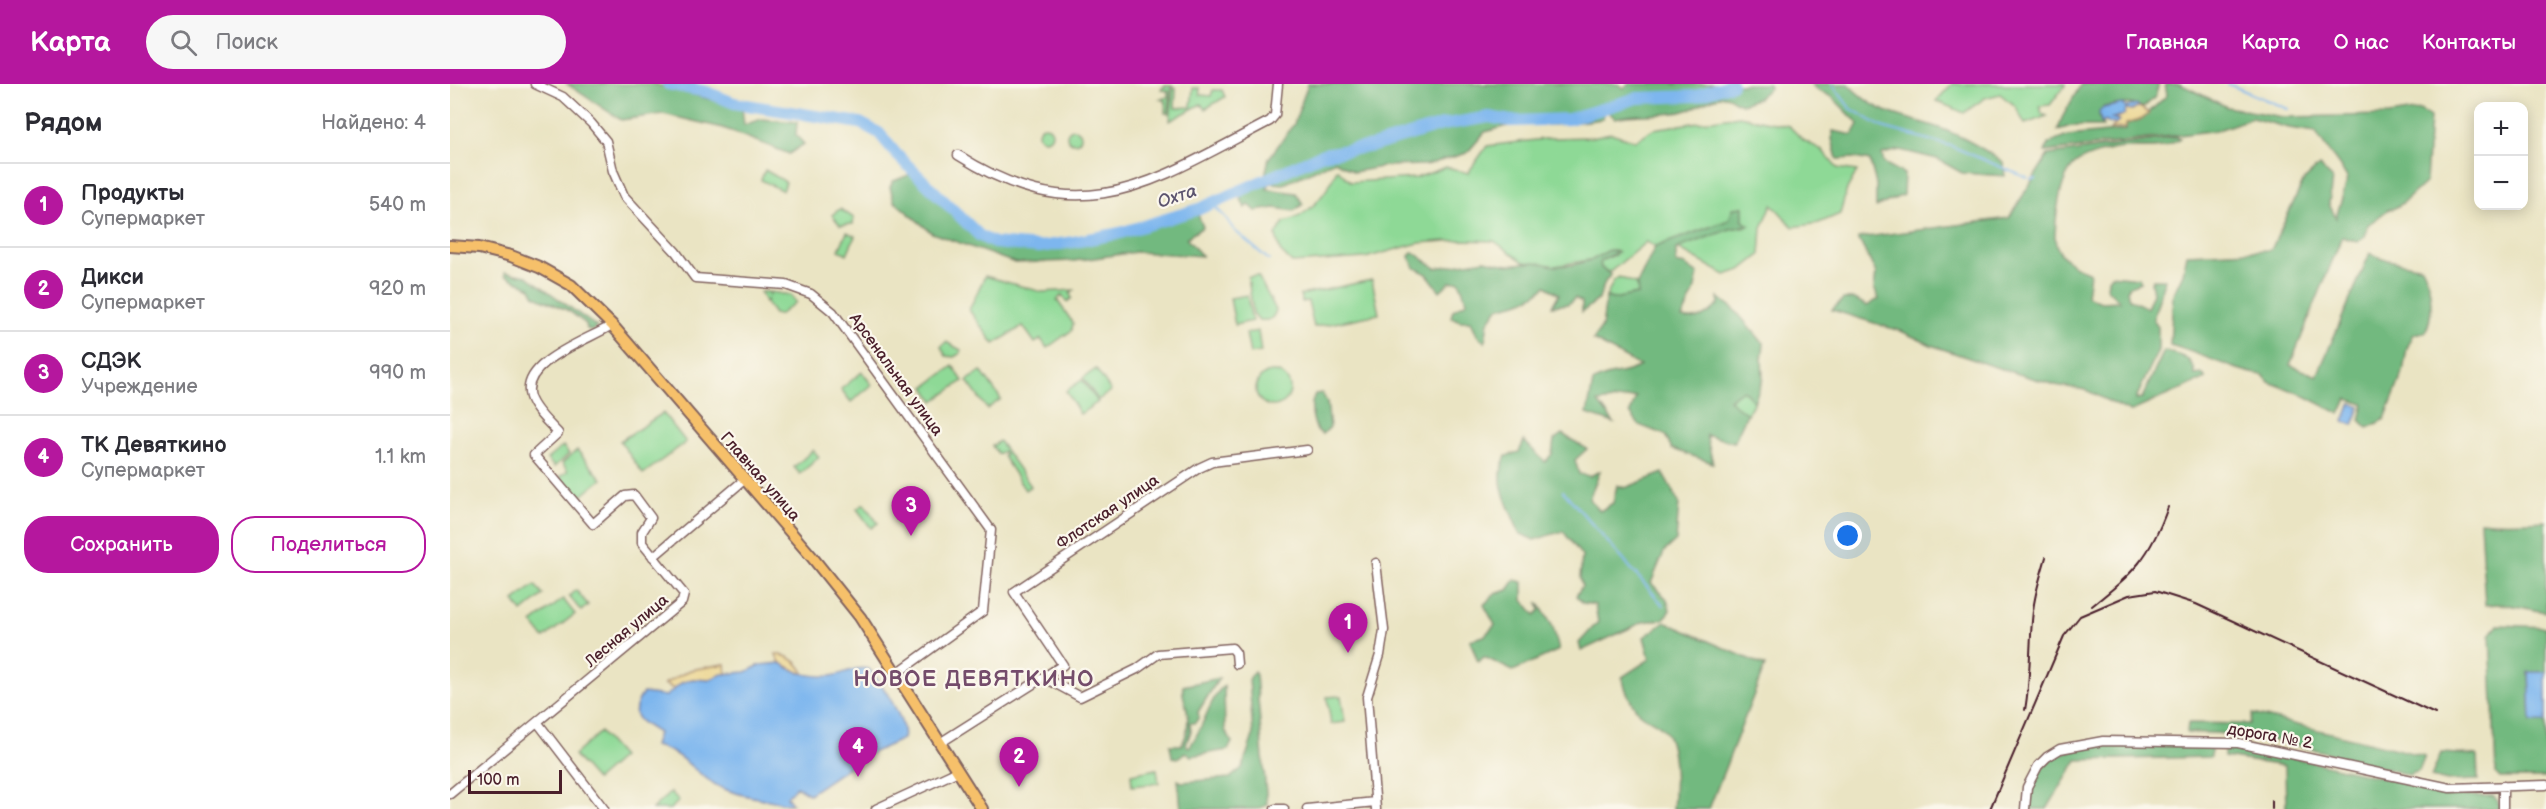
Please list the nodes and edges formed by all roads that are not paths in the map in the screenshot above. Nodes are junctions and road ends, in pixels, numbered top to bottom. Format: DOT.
graph roads {
  1 [pos="535,84"];
  2 [pos="1278,84"];
  3 [pos="958,155"];
  4 [pos="450,246"];
  5 [pos="612,326"];
  6 [pos="1307,450"];
  7 [pos="744,480"];
  8 [pos="653,557"];
  9 [pos="1376,563"];
  10 [pos="1237,664"];
  11 [pos="896,674"];
  12 [pos="1045,678"];
  13 [pos="538,723"];
  14 [pos="940,742"];
  15 [pos="958,771"];
  16 [pos="2546,785"];
  17 [pos="2503,786"];
  18 [pos="450,795"];
  19 [pos="1376,805"];
  20 [pos="604,809"];
  21 [pos="876,809"];
  22 [pos="982,809"];
  23 [pos="1275,809"];
  24 [pos="1284,809"];
  25 [pos="1307,809"];
  26 [pos="2025,809"];
  27 [pos="2502,809"];
  1 -- 11 [label="street, Арсенальная улица"];
  2 -- 3 [label="street"];
  4 -- 5 [label="main road, Главная улица"];
  5 -- 7 [label="main road, Главная улица"];
  5 -- 8 [label="street, Лесная улица"];
  6 -- 12 [label="street, Флотская улица"];
  7 -- 8 [label="street"];
  7 -- 11 [label="main road, Главная улица"];
  8 -- 13 [label="street, Лесная улица"];
  9 -- 19 [label="street"];
  10 -- 12 [label="street"];
  11 -- 14 [label="main road, Главная улица"];
  12 -- 14 [label="street"];
  13 -- 18 [label="street, Лесная улица"];
  13 -- 20 [label="street"];
  14 -- 15 [label="main road, Главная улица"];
  15 -- 21 [label="street"];
  15 -- 22 [label="main road, Главная улица"];
  16 -- 17 [label="street, дорога № 2"];
  17 -- 26 [label="street, дорога № 2"];
  17 -- 27 [label="street"];
  19 -- 25 [label="street"];
  23 -- 24 [label="street"];
}
